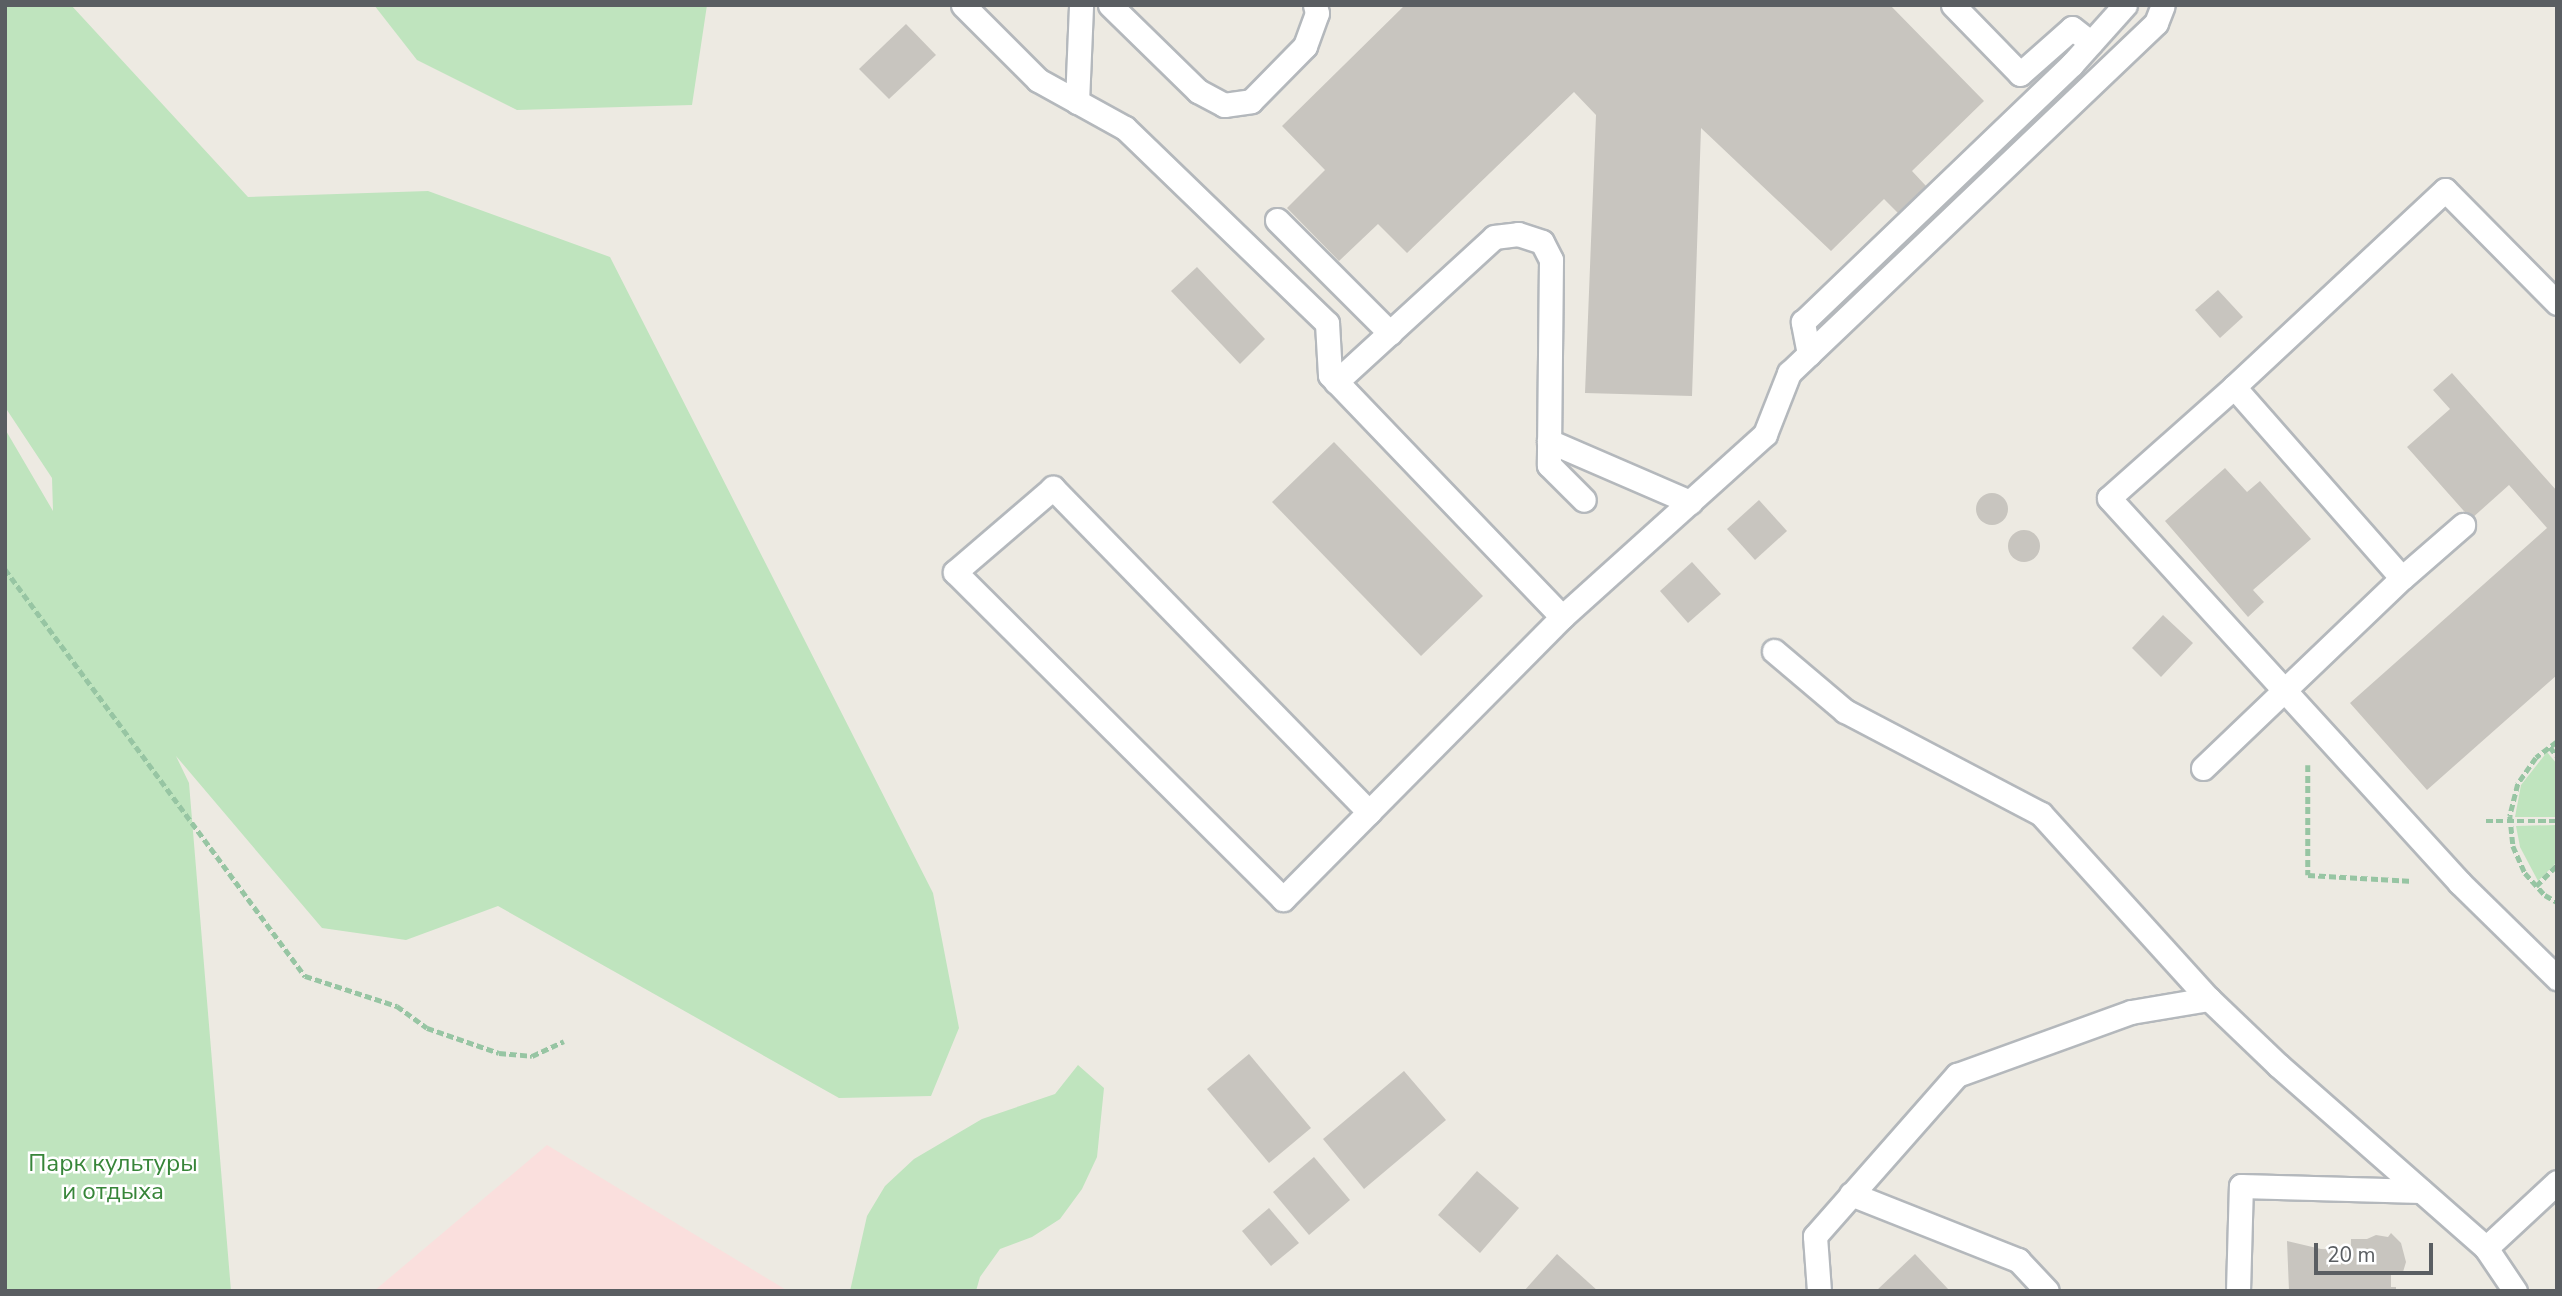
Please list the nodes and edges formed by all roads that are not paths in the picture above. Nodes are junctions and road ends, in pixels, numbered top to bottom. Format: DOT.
graph roads {
  1 [pos="963,5"];
  2 [pos="1081,5"];
  3 [pos="1110,5"];
  4 [pos="1315,5"];
  5 [pos="1953,5"];
  6 [pos="2125,5"];
  7 [pos="2163,5"];
  8 [pos="2091,43"];
  9 [pos="1077,102"];
  10 [pos="1277,220"];
  11 [pos="2557,303"];
  12 [pos="1390,333"];
  13 [pos="1809,354"];
  14 [pos="1336,382"];
  15 [pos="2234,387"];
  16 [pos="1549,441"];
  17 [pos="1584,500"];
  18 [pos="1690,502"];
  19 [pos="2463,525"];
  20 [pos="2402,578"];
  21 [pos="1562,617"];
  22 [pos="1774,651"];
  23 [pos="2282,692"];
  24 [pos="2203,768"];
  25 [pos="1369,812"];
  26 [pos="2557,978"];
  27 [pos="2209,999"];
  28 [pos="2557,1182"];
  29 [pos="2421,1191"];
  30 [pos="1852,1194"];
  31 [pos="2486,1248"];
  32 [pos="1819,1291"];
  33 [pos="2047,1291"];
  34 [pos="2238,1291"];
  35 [pos="2515,1291"];
  1 -- 9 [label="lane"];
  2 -- 9 [label="lane"];
  3 -- 4 [label="lane"];
  5 -- 8 [label="lane"];
  6 -- 8 [label="lane"];
  7 -- 13 [label="lane"];
  8 -- 13 [label="lane"];
  9 -- 14 [label="lane"];
  10 -- 12 [label="lane"];
  11 -- 15 [label="lane"];
  12 -- 14 [label="lane"];
  12 -- 16 [label="lane"];
  13 -- 18 [label="lane"];
  14 -- 21 [label="lane"];
  15 -- 20 [label="lane"];
  15 -- 23 [label="lane"];
  16 -- 17 [label="lane"];
  16 -- 18 [label="lane"];
  18 -- 21 [label="lane"];
  19 -- 20 [label="lane"];
  20 -- 23 [label="lane"];
  21 -- 25 [label="lane"];
  22 -- 27 [label="lane"];
  23 -- 24 [label="lane"];
  23 -- 26 [label="lane"];
  25 -- 25 [label="lane"];
  27 -- 29 [label="lane"];
  27 -- 30 [label="lane"];
  28 -- 31 [label="lane"];
  29 -- 31 [label="lane"];
  29 -- 34 [label="lane"];
  30 -- 32 [label="lane"];
  30 -- 33 [label="lane"];
  31 -- 35 [label="lane"];
}
